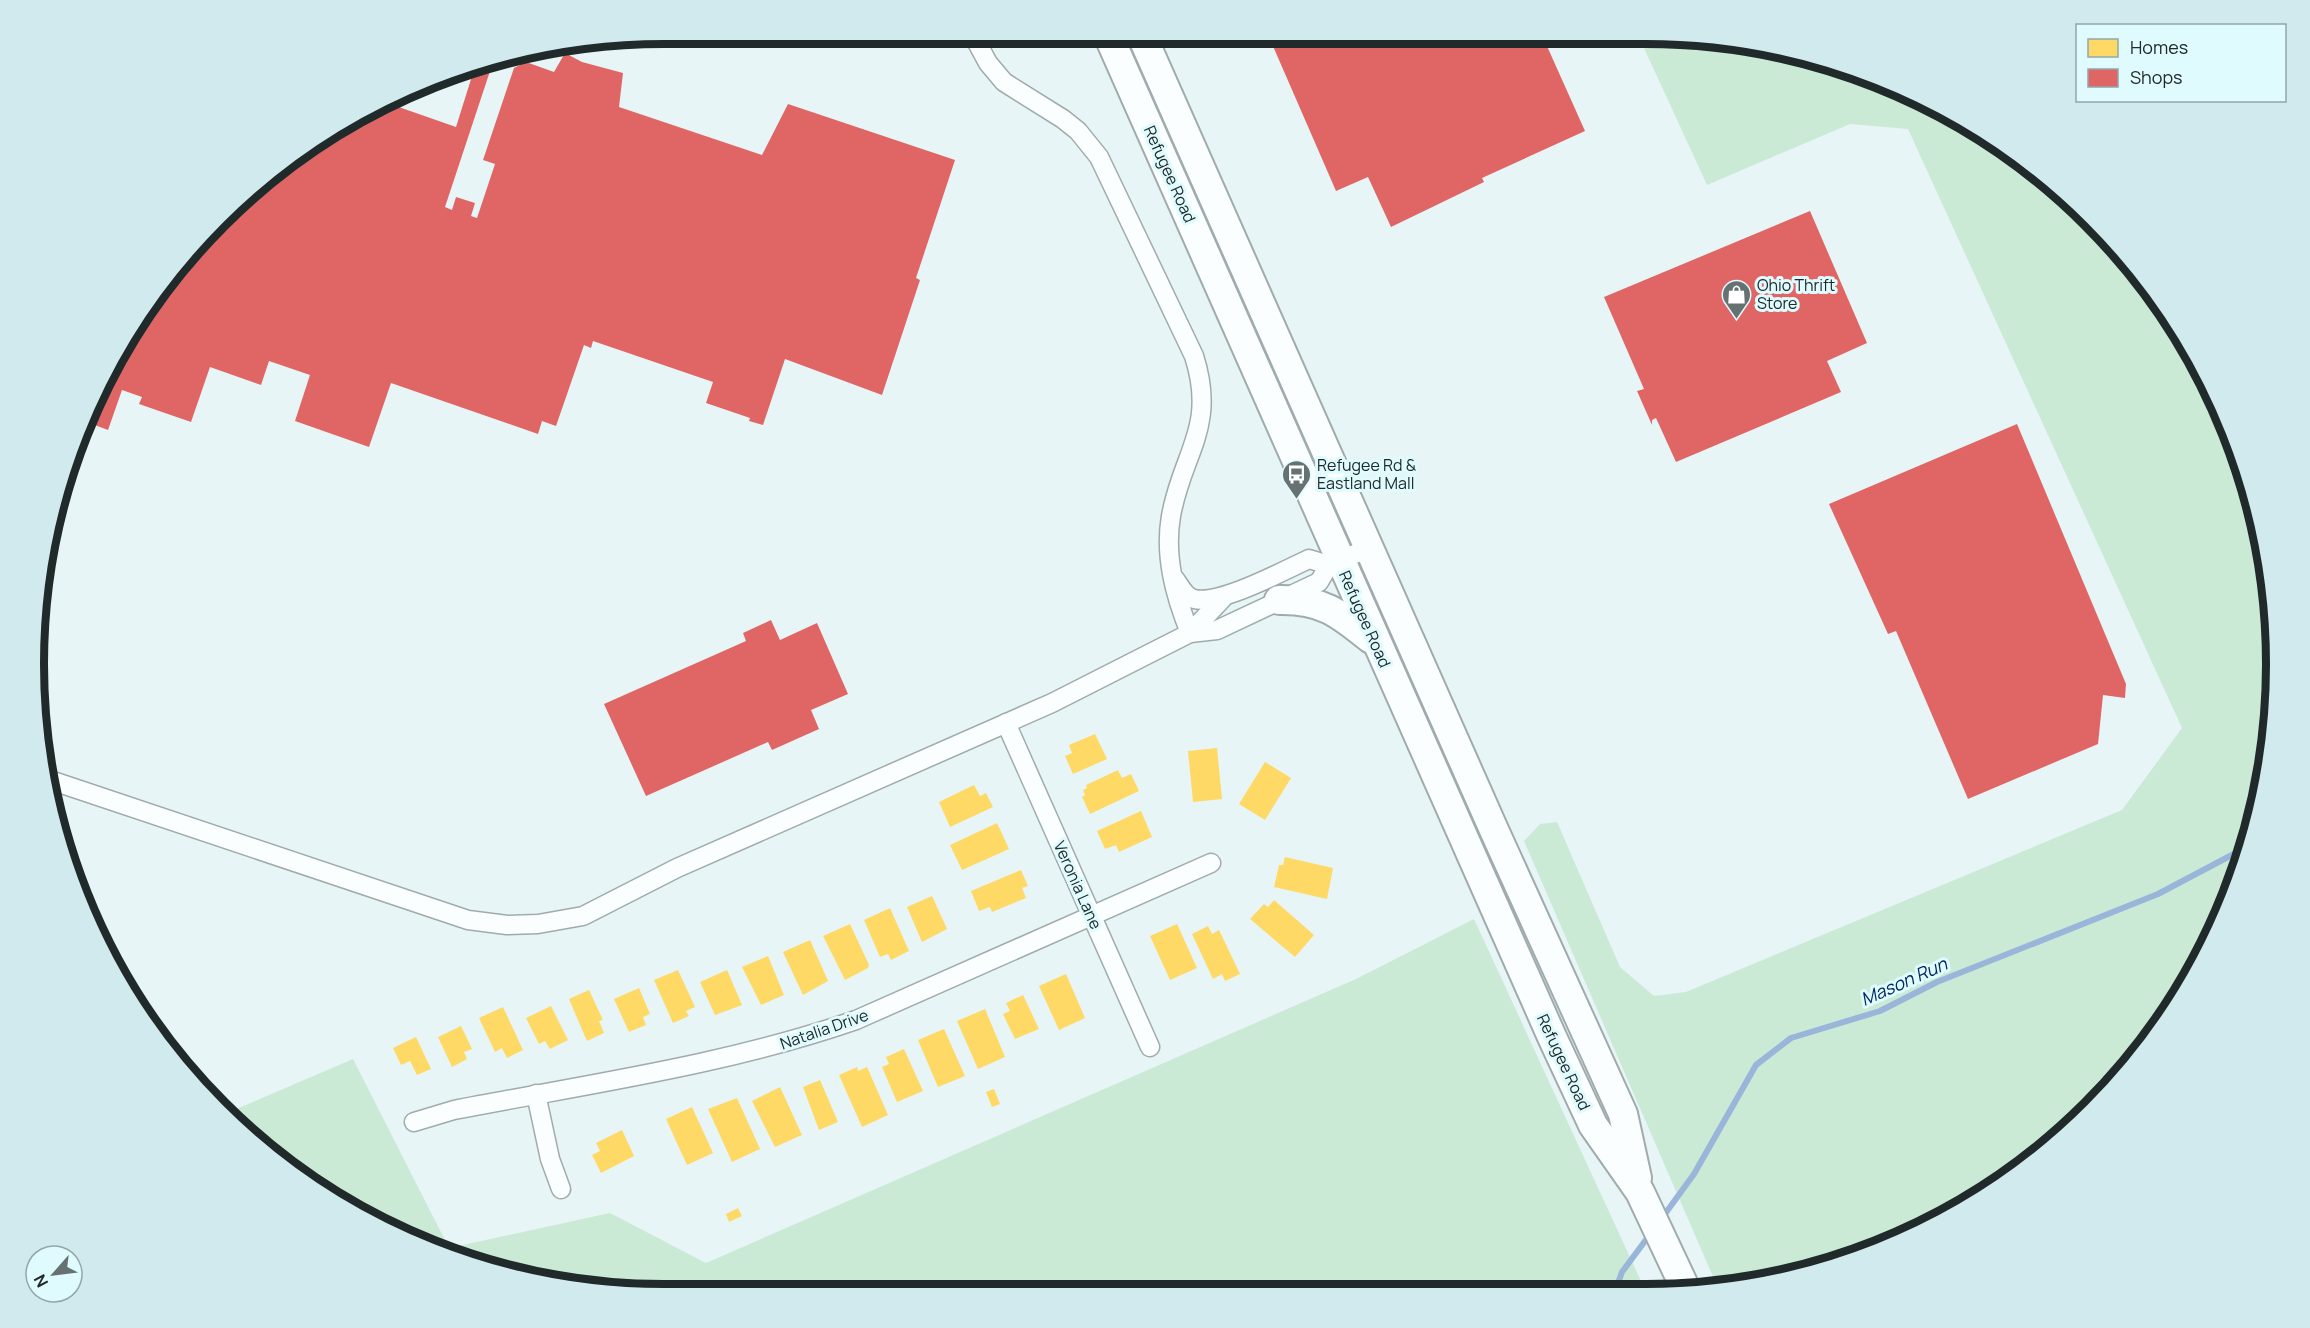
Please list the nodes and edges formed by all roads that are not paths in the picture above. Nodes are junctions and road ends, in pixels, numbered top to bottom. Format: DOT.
graph roads {
  1 [pos="977,43"];
  2 [pos="1112,43"];
  3 [pos="1145,43"];
  4 [pos="1369,548"];
  5 [pos="1334,562"];
  6 [pos="1172,575"];
  7 [pos="1223,598"];
  8 [pos="1279,600"];
  9 [pos="1190,633"];
  10 [pos="1376,643"];
  11 [pos="1006,723"];
  12 [pos="54,782"];
  13 [pos="1211,863"];
  14 [pos="1092,917"];
  15 [pos="1150,1047"];
  16 [pos="536,1094"];
  17 [pos="414,1122"];
  18 [pos="561,1189"];
  19 [pos="1644,1201"];
  20 [pos="1683,1283"];
  1 -- 6 [label="street"];
  2 -- 5 [label="main road, Refugee Road"];
  3 -- 4 [label="main road, Refugee Road"];
  4 -- 5 [label="street"];
  4 -- 19 [label="main road, Refugee Road"];
  5 -- 7 [label="street"];
  5 -- 8 [label="street"];
  5 -- 10 [label="main road, Refugee Road"];
  6 -- 7 [label="street"];
  6 -- 9 [label="street"];
  7 -- 9 [label="street"];
  8 -- 9 [label="street"];
  8 -- 10 [label="main road"];
  9 -- 11 [label="street"];
  10 -- 19 [label="main road, Refugee Road"];
  11 -- 12 [label="street"];
  11 -- 14 [label="street, Veronia Lane"];
  13 -- 14 [label="street, Natalia Drive"];
  14 -- 15 [label="street, Veronia Lane"];
  14 -- 16 [label="street, Natalia Drive"];
  16 -- 17 [label="street, Natalia Drive"];
  16 -- 18 [label="street"];
  19 -- 20 [label="main road, Refugee Road"];
}
